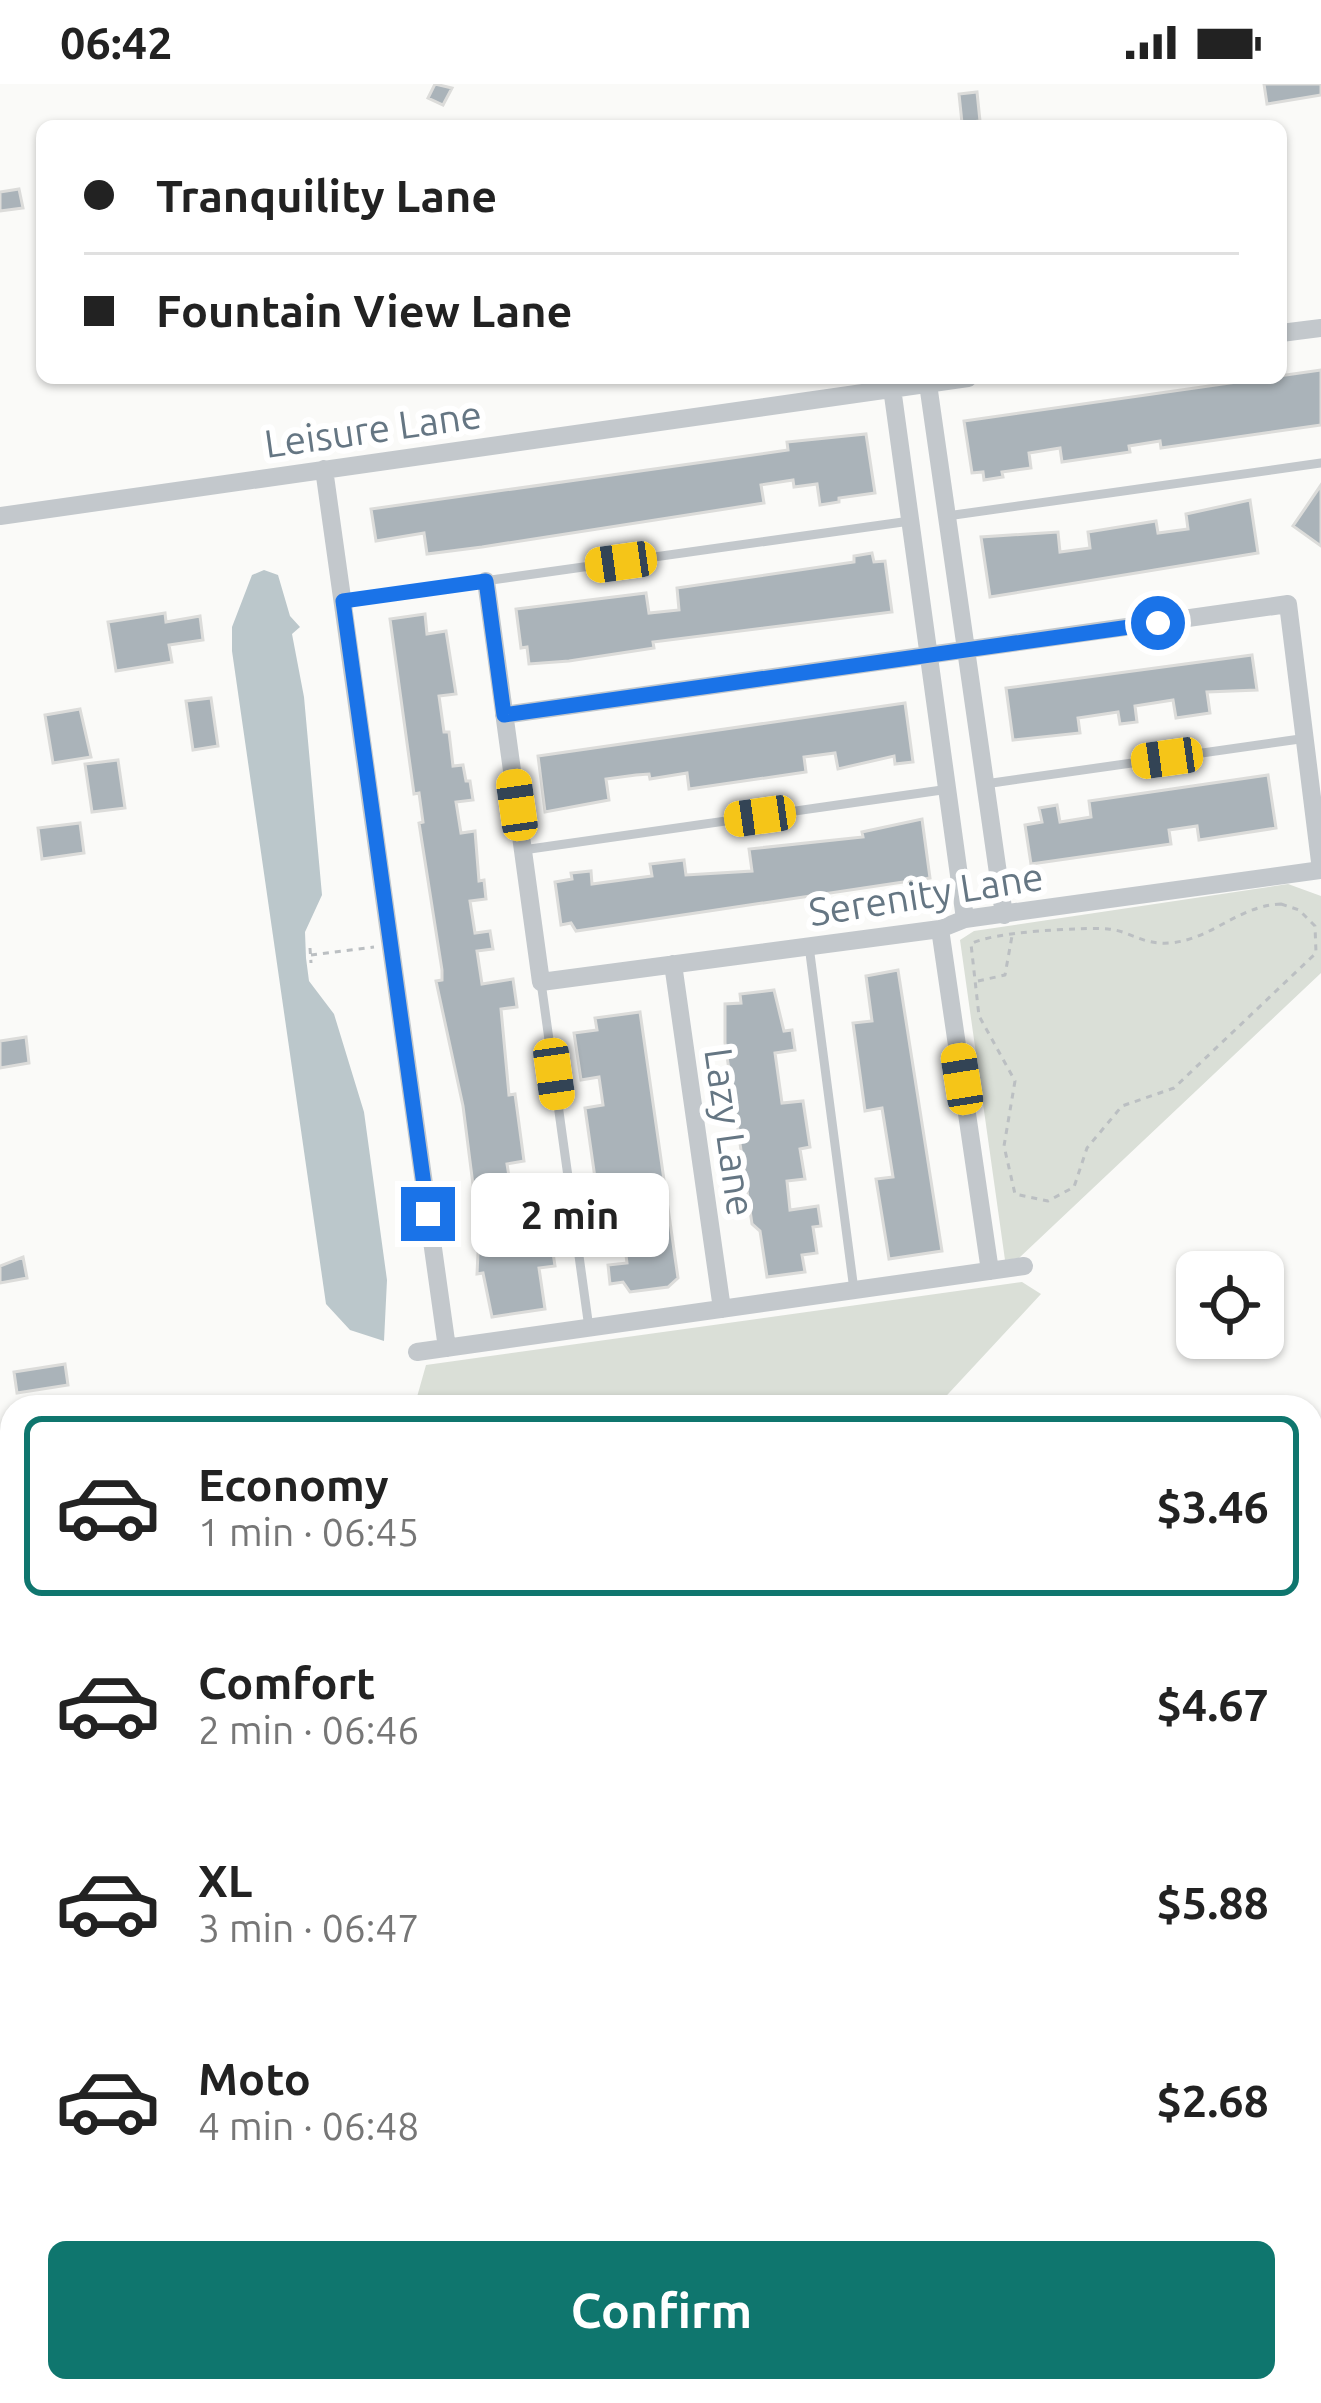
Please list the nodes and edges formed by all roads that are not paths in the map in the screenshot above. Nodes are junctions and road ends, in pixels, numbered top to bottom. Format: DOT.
graph roads {
  1 [pos="1321,328"];
  2 [pos="1287,332"];
  3 [pos="928,384"];
  4 [pos="892,388"];
  5 [pos="1321,463"];
  6 [pos="324,470"];
  7 [pos="0,516"];
  8 [pos="947,516"];
  9 [pos="910,520"];
  10 [pos="486,581"];
  11 [pos="343,601"];
  12 [pos="966,650"];
  13 [pos="930,655"];
  14 [pos="504,715"];
  15 [pos="1306,738"];
  16 [pos="985,784"];
  17 [pos="949,789"];
  18 [pos="523,850"];
  19 [pos="1321,870"];
  20 [pos="1004,914"];
  21 [pos="965,919"];
  22 [pos="940,929"];
  23 [pos="809,946"];
  24 [pos="673,964"];
  25 [pos="541,982"];
  26 [pos="1024,1266"];
  27 [pos="990,1270"];
  28 [pos="854,1290"];
  29 [pos="722,1309"];
  30 [pos="589,1328"];
  31 [pos="447,1348"];
  32 [pos="417,1352"];
  1 -- 2 [label="street"];
  3 -- 4 [label="street, Leisure Lane"];
  3 -- 8 [label="street"];
  4 -- 6 [label="street, Leisure Lane"];
  4 -- 9 [label="street"];
  5 -- 8 [label="lane"];
  6 -- 7 [label="street, Leisure Lane"];
  6 -- 11 [label="street"];
  8 -- 12 [label="street"];
  9 -- 10 [label="lane"];
  9 -- 13 [label="street"];
  10 -- 11 [label="lane"];
  10 -- 14 [label="street"];
  11 -- 31 [label="street"];
  12 -- 13 [label="street"];
  12 -- 15 [label="street"];
  12 -- 16 [label="street"];
  13 -- 14 [label="street"];
  13 -- 17 [label="street"];
  14 -- 18 [label="street"];
  15 -- 16 [label="lane"];
  15 -- 19 [label="street"];
  16 -- 20 [label="street"];
  17 -- 18 [label="lane"];
  17 -- 21 [label="street"];
  18 -- 25 [label="street"];
  19 -- 20 [label="street, Serenity Lane"];
  20 -- 21 [label="street, Serenity Lane"];
  21 -- 22 [label="street, Serenity Lane"];
  22 -- 23 [label="street, Serenity Lane"];
  22 -- 27 [label="street"];
  23 -- 24 [label="street, Serenity Lane"];
  23 -- 28 [label="lane"];
  24 -- 25 [label="street, Serenity Lane"];
  24 -- 29 [label="street, Lazy Lane"];
  25 -- 30 [label="lane"];
  26 -- 27 [label="street"];
  27 -- 28 [label="street"];
  28 -- 29 [label="street"];
  29 -- 30 [label="street"];
  30 -- 31 [label="street"];
  31 -- 32 [label="street"];
}
